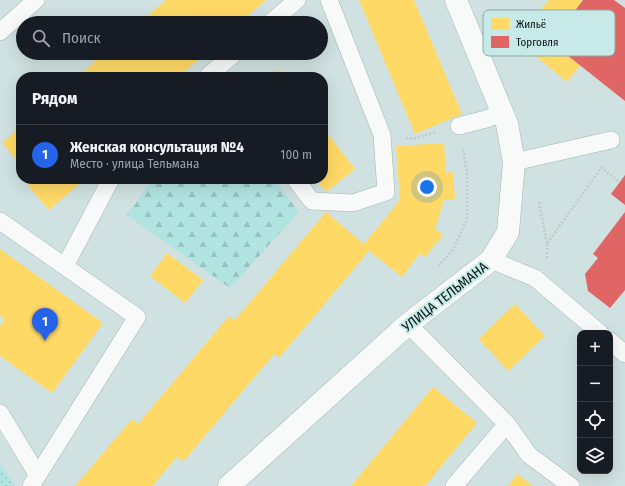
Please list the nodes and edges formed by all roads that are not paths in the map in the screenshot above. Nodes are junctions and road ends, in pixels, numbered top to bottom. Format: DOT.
graph roads {
  1 [pos="36,0"];
  2 [pos="297,0"];
  3 [pos="329,0"];
  4 [pos="456,0"];
  5 [pos="18,16"];
  6 [pos="278,16"];
  7 [pos="16,18"];
  8 [pos="0,32"];
  9 [pos="228,60"];
  10 [pos="215,72"];
  11 [pos="502,113"];
  12 [pos="459,126"];
  13 [pos="611,140"];
  14 [pos="514,162"];
  15 [pos="107,184"];
  16 [pos="299,184"];
  17 [pos="0,220"];
  18 [pos="491,260"];
  19 [pos="64,266"];
  20 [pos="408,324"];
  21 [pos="596,330"];
  22 [pos="613,344"];
  23 [pos="625,354"];
  24 [pos="0,413"];
  25 [pos="507,424"];
  26 [pos="34,480"];
  27 [pos="229,486"];
  28 [pos="454,486"];
  29 [pos="571,486"];
  1 -- 5 [label="lane"];
  2 -- 6 [label="lane"];
  3 -- 16 [label="lane"];
  4 -- 11 [label="street, УЛИЦА ТЕЛЬМАНА"];
  7 -- 8 [label="lane"];
  9 -- 10 [label="lane"];
  11 -- 12 [label="lane"];
  11 -- 14 [label="street, УЛИЦА ТЕЛЬМАНА"];
  13 -- 14 [label="lane"];
  14 -- 18 [label="street, УЛИЦА ТЕЛЬМАНА"];
  15 -- 19 [label="lane"];
  17 -- 19 [label="lane"];
  18 -- 20 [label="street, УЛИЦА ТЕЛЬМАНА"];
  18 -- 21 [label="lane"];
  19 -- 26 [label="lane"];
  20 -- 25 [label="lane"];
  20 -- 27 [label="street, УЛИЦА ТЕЛЬМАНА"];
  22 -- 23 [label="lane"];
  24 -- 26 [label="lane"];
  25 -- 28 [label="lane"];
  25 -- 29 [label="lane"];
}
